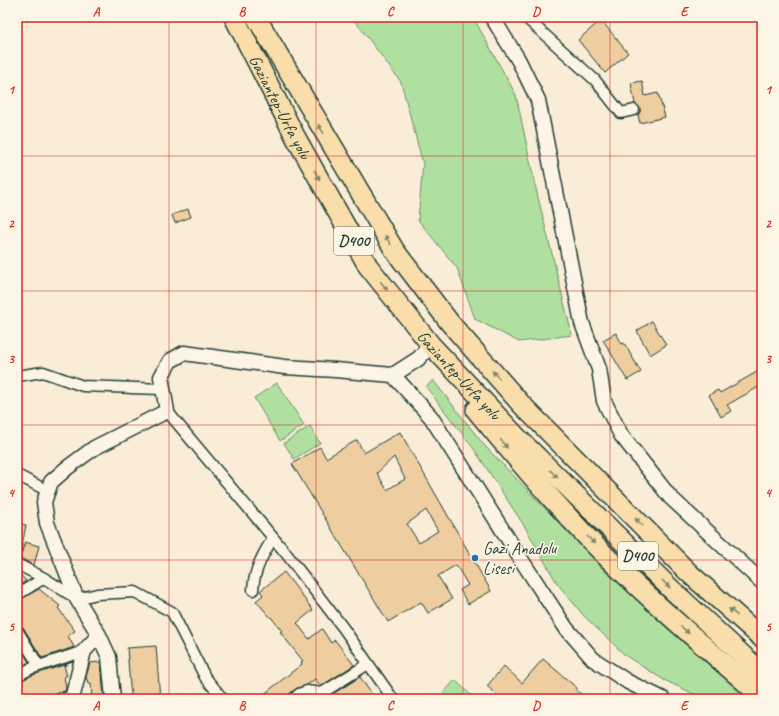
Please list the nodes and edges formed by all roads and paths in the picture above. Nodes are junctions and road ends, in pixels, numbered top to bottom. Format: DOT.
graph roads {
  1 [pos="234,17"];
  2 [pos="256,17"];
  3 [pos="492,17"];
  4 [pos="525,17"];
  5 [pos="634,110"];
  6 [pos="432,345"];
  7 [pos="393,375"];
  8 [pos="17,376"];
  9 [pos="130,388"];
  10 [pos="163,390"];
  11 [pos="167,411"];
  12 [pos="17,475"];
  13 [pos="48,491"];
  14 [pos="273,538"];
  15 [pos="17,564"];
  16 [pos="44,578"];
  17 [pos="762,582"];
  18 [pos="253,590"];
  19 [pos="17,595"];
  20 [pos="77,599"];
  21 [pos="17,630"];
  22 [pos="99,635"];
  23 [pos="760,636"];
  24 [pos="84,651"];
  25 [pos="368,664"];
  26 [pos="39,666"];
  27 [pos="762,673"];
  28 [pos="17,676"];
  29 [pos="324,696"];
  30 [pos="762,697"];
  31 [pos="68,698"];
  32 [pos="218,698"];
  33 [pos="113,699"];
  34 [pos="294,699"];
  35 [pos="393,699"];
  36 [pos="663,699"];
  1 -- 6 [label="highway, Gaziantep-Urfa yolu / D400, one-way"];
  23 -- 2 [label="highway, Gaziantep-Urfa yolu / D400, one-way"];
  3 -- 17 [label="street"];
  4 -- 5 [label="street"];
  6 -- 7 [label="street"];
  6 -- 27 [label="highway, Gaziantep-Urfa yolu / D400, one-way"];
  6 -- 30 [label="highway, one-way"];
  7 -- 10 [label="street"];
  7 -- 36 [label="street"];
  8 -- 10 [label="street"];
  9 -- 10 [label="street"];
  10 -- 11 [label="street"];
  11 -- 13 [label="street"];
  11 -- 14 [label="street"];
  12 -- 13 [label="street"];
  13 -- 20 [label="street"];
  14 -- 18 [label="street"];
  14 -- 25 [label="street"];
  15 -- 16 [label="street"];
  16 -- 19 [label="street"];
  16 -- 20 [label="street"];
  20 -- 22 [label="street"];
  20 -- 32 [label="street"];
  21 -- 26 [label="street"];
  22 -- 24 [label="street"];
  22 -- 33 [label="street"];
  24 -- 26 [label="street"];
  24 -- 31 [label="street"];
  25 -- 29 [label="street"];
  25 -- 35 [label="street"];
  26 -- 28 [label="street"];
  29 -- 34 [label="street"];
}
